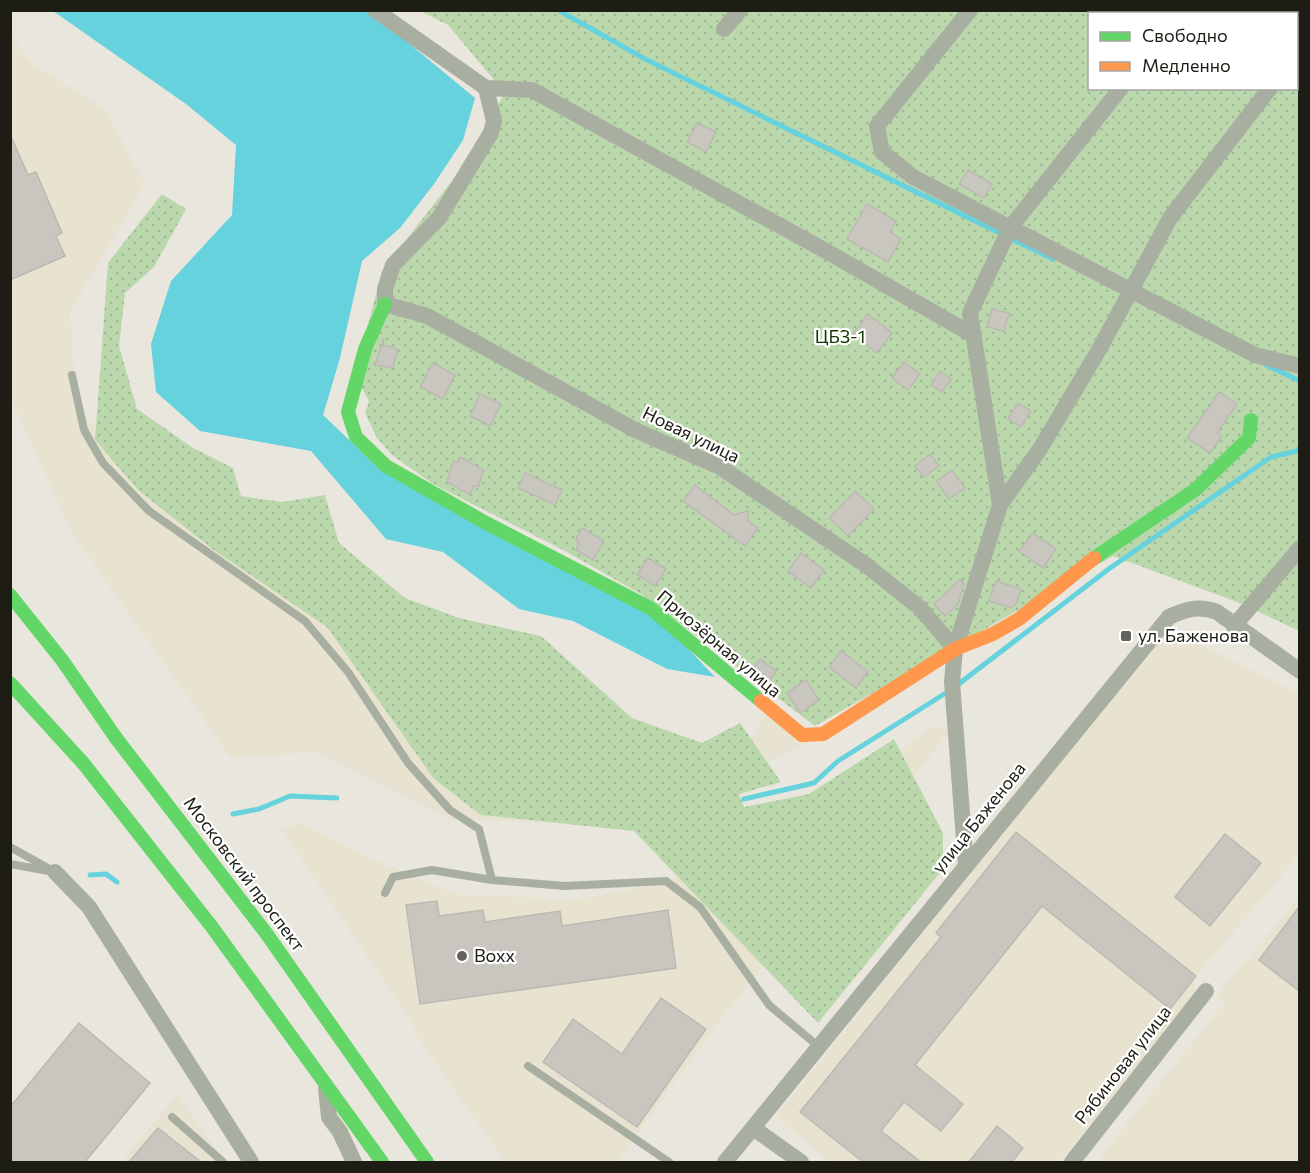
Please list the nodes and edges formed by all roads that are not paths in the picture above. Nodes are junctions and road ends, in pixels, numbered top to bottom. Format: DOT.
graph roads {
  1 [pos="375,10"];
  2 [pos="740,10"];
  3 [pos="970,10"];
  4 [pos="724,29"];
  5 [pos="486,88"];
  6 [pos="1119,90"];
  7 [pos="1268,90"];
  8 [pos="1010,228"];
  9 [pos="1130,289"];
  10 [pos="385,304"];
  11 [pos="973,335"];
  12 [pos="1297,360"];
  13 [pos="72,375"];
  14 [pos="1251,420"];
  15 [pos="1000,505"];
  16 [pos="1299,548"];
  17 [pos="10,595"];
  18 [pos="1234,626"];
  19 [pos="955,649"];
  20 [pos="38,654"];
  21 [pos="1299,671"];
  22 [pos="10,682"];
  23 [pos="10,705"];
  24 [pos="56,730"];
  25 [pos="116,738"];
  26 [pos="10,847"];
  27 [pos="10,864"];
  28 [pos="966,866"];
  29 [pos="55,872"];
  30 [pos="492,880"];
  31 [pos="385,893"];
  32 [pos="1206,991"];
  33 [pos="818,1046"];
  34 [pos="528,1066"];
  35 [pos="326,1088"];
  36 [pos="172,1117"];
  37 [pos="753,1128"];
  38 [pos="223,1162"];
  39 [pos="251,1162"];
  40 [pos="354,1162"];
  41 [pos="382,1162"];
  42 [pos="427,1162"];
  43 [pos="669,1162"];
  44 [pos="725,1162"];
  45 [pos="801,1162"];
  46 [pos="1072,1162"];
  1 -- 5 [label="street"];
  2 -- 4 [label="street"];
  3 -- 8 [label="street"];
  5 -- 10 [label="street"];
  5 -- 11 [label="street"];
  6 -- 8 [label="street"];
  7 -- 9 [label="street"];
  8 -- 9 [label="street"];
  8 -- 11 [label="street"];
  9 -- 12 [label="street"];
  9 -- 15 [label="street"];
  10 -- 19 [label="street, Новая улица"];
  10 -- 19 [label="main road, Приозёрная улица"];
  11 -- 15 [label="street"];
  13 -- 30 [label="lane"];
  14 -- 19 [label="main road, Приозёрная улица"];
  15 -- 19 [label="street"];
  16 -- 18 [label="street"];
  17 -- 25 [label="main road"];
  18 -- 21 [label="street, улица Баженова"];
  18 -- 28 [label="street, улица Баженова"];
  19 -- 28 [label="street"];
  20 -- 25 [label="main road, Московский проспект"];
  22 -- 24 [label="main road"];
  23 -- 24 [label="main road"];
  24 -- 35 [label="main road"];
  25 -- 42 [label="main road, Московский проспект"];
  26 -- 29 [label="lane"];
  27 -- 29 [label="lane"];
  28 -- 33 [label="street, улица Баженова"];
  29 -- 39 [label="street"];
  30 -- 31 [label="lane"];
  30 -- 33 [label="lane"];
  32 -- 46 [label="street, Рябиновая улица"];
  33 -- 37 [label="street, улица Баженова"];
  34 -- 43 [label="lane"];
  35 -- 40 [label="street"];
  35 -- 41 [label="main road"];
  36 -- 38 [label="lane"];
  37 -- 44 [label="street, улица Баженова"];
  37 -- 45 [label="street"];
}
